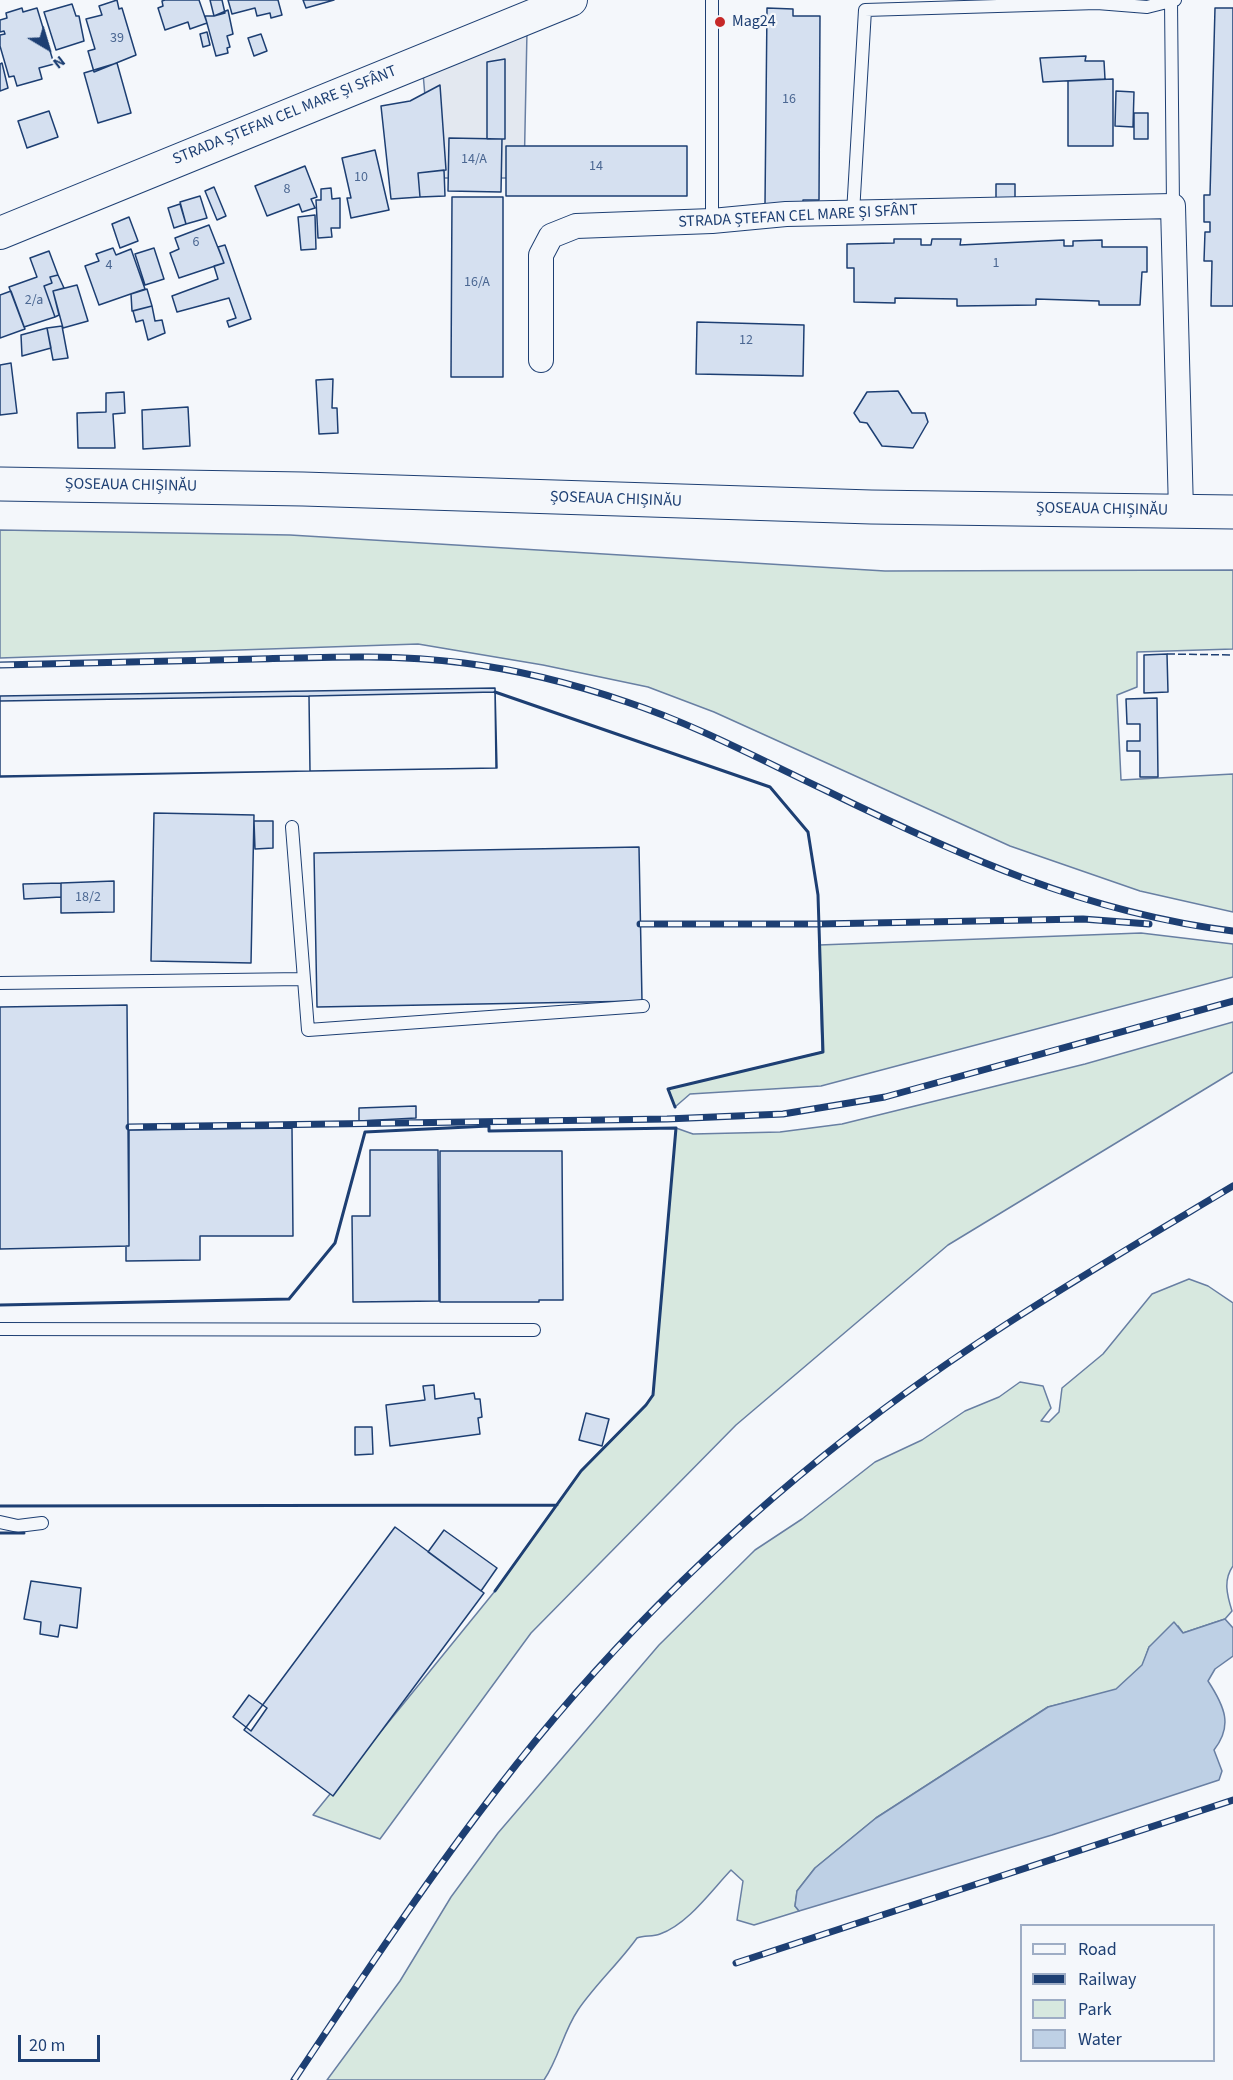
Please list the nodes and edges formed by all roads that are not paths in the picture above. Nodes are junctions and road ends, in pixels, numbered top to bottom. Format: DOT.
graph roads {
  1 [pos="571,0"];
  2 [pos="712,0"];
  3 [pos="1098,1"];
  4 [pos="1173,1"];
  5 [pos="864,5"];
  6 [pos="1173,206"];
  7 [pos="853,213"];
  8 [pos="712,221"];
  9 [pos="0,233"];
  10 [pos="541,360"];
  11 [pos="0,484"];
  12 [pos="1180,511"];
  13 [pos="1233,512"];
  14 [pos="292,827"];
  15 [pos="303,979"];
  16 [pos="0,983"];
  17 [pos="643,1006"];
  18 [pos="0,1329"];
  19 [pos="534,1330"];
  20 [pos="0,1522"];
  21 [pos="42,1523"];
  1 -- 9 [label="street, STRADA ȘTEFAN CEL MARE ȘI SFÂNT"];
  2 -- 8 [label="lane"];
  3 -- 4 [label="lane"];
  3 -- 5 [label="lane"];
  4 -- 6 [label="lane"];
  5 -- 7 [label="lane"];
  6 -- 7 [label="street, STRADA ȘTEFAN CEL MARE ȘI SFÂNT"];
  6 -- 12 [label="street"];
  7 -- 8 [label="street, STRADA ȘTEFAN CEL MARE ȘI SFÂNT"];
  8 -- 10 [label="street, STRADA ȘTEFAN CEL MARE ȘI SFÂNT"];
  11 -- 12 [label="highway, ȘOSEAUA CHIȘINĂU"];
  12 -- 13 [label="highway, ȘOSEAUA CHIȘINĂU"];
  14 -- 15 [label="lane"];
  15 -- 16 [label="lane"];
  15 -- 17 [label="lane"];
  18 -- 19 [label="lane"];
  20 -- 21 [label="lane"];
}
